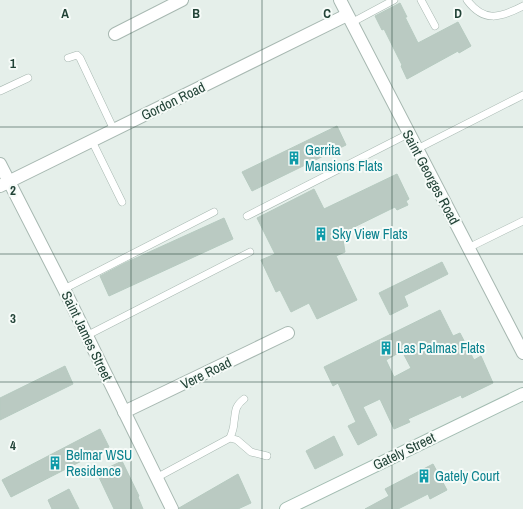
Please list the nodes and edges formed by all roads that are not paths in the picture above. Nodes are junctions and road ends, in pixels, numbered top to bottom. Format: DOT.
graph roads {
  1 [pos="182,0"];
  2 [pos="340,0"];
  3 [pos="394,0"];
  4 [pos="421,0"];
  5 [pos="466,0"];
  6 [pos="523,6"];
  7 [pos="349,19"];
  8 [pos="435,26"];
  9 [pos="115,34"];
  10 [pos="68,58"];
  11 [pos="28,78"];
  12 [pos="0,92"];
  13 [pos="523,95"];
  14 [pos="114,130"];
  15 [pos="408,134"];
  16 [pos="92,141"];
  17 [pos="417,149"];
  18 [pos="0,164"];
  19 [pos="4,184"];
  20 [pos="122,202"];
  21 [pos="214,212"];
  22 [pos="247,216"];
  23 [pos="523,221"];
  24 [pos="468,248"];
  25 [pos="250,252"];
  26 [pos="64,289"];
  27 [pos="288,333"];
  28 [pos="86,336"];
  29 [pos="523,354"];
  30 [pos="523,394"];
  31 [pos="244,399"];
  32 [pos="124,412"];
  33 [pos="230,438"];
  34 [pos="267,456"];
  35 [pos="156,478"];
  36 [pos="172,509"];
  37 [pos="286,509"];
  1 -- 9 [label="street"];
  2 -- 7 [label="street, Saint Georges Road"];
  3 -- 7 [label="lane"];
  4 -- 8 [label="lane"];
  5 -- 6 [label="lane"];
  7 -- 14 [label="street, Gordon Road"];
  7 -- 15 [label="street, Saint Georges Road"];
  10 -- 14 [label="lane"];
  11 -- 12 [label="lane"];
  13 -- 17 [label="lane"];
  14 -- 16 [label="street, Gordon Road"];
  15 -- 17 [label="street, Saint Georges Road"];
  15 -- 22 [label="lane"];
  16 -- 19 [label="street, Gordon Road"];
  16 -- 20 [label="lane"];
  17 -- 24 [label="street, Saint Georges Road"];
  18 -- 19 [label="street, Saint James Street"];
  19 -- 26 [label="street, Saint James Street"];
  21 -- 26 [label="lane"];
  23 -- 24 [label="lane"];
  24 -- 29 [label="street, Saint Georges Road"];
  25 -- 28 [label="lane"];
  26 -- 28 [label="street, Saint James Street"];
  27 -- 32 [label="street, Vere Road"];
  28 -- 32 [label="street, Saint James Street"];
  30 -- 37 [label="street, Gately Street"];
  31 -- 33 [label="lane"];
  32 -- 35 [label="street, Saint James Street"];
  33 -- 34 [label="lane"];
  33 -- 35 [label="lane"];
  35 -- 36 [label="street, Saint James Street"];
}
